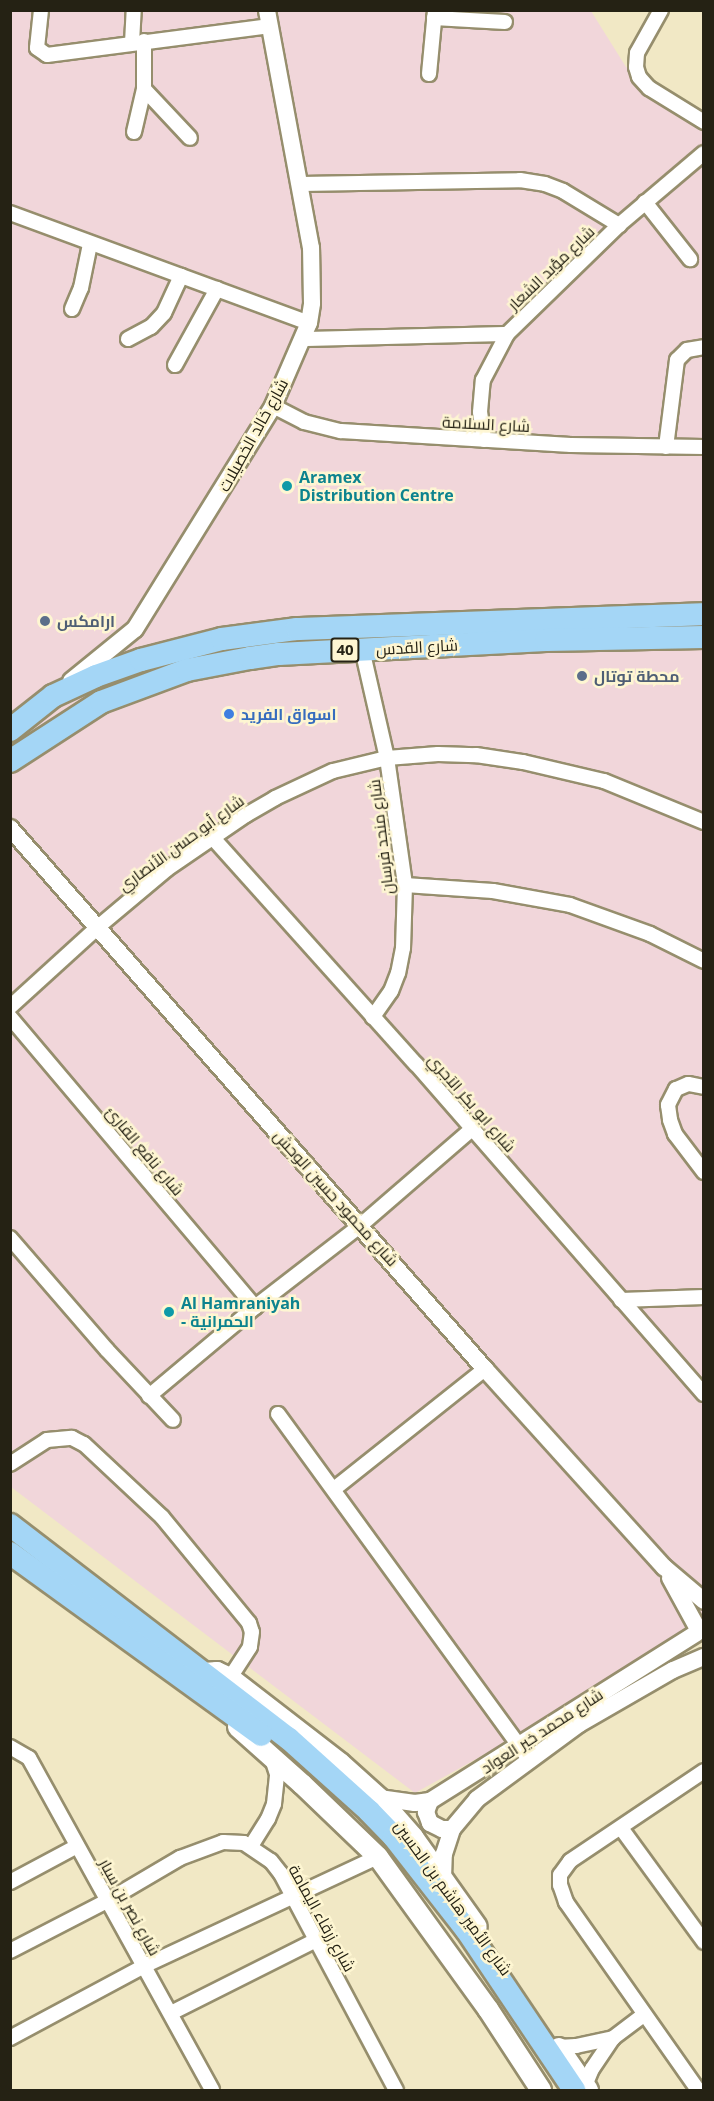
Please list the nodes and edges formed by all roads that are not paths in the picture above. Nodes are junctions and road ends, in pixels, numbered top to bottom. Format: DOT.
graph roads {
  1 [pos="41,10"];
  2 [pos="134,10"];
  3 [pos="661,10"];
  4 [pos="435,14"];
  5 [pos="268,18"];
  6 [pos="506,22"];
  7 [pos="138,42"];
  8 [pos="429,74"];
  9 [pos="144,89"];
  10 [pos="704,122"];
  11 [pos="134,132"];
  12 [pos="190,138"];
  13 [pos="704,153"];
  14 [pos="301,184"];
  15 [pos="645,202"];
  16 [pos="10,213"];
  17 [pos="619,225"];
  18 [pos="90,244"];
  19 [pos="690,260"];
  20 [pos="181,276"];
  21 [pos="217,289"];
  22 [pos="72,309"];
  23 [pos="309,323"];
  24 [pos="507,334"];
  25 [pos="128,339"];
  26 [pos="304,339"];
  27 [pos="704,347"];
  28 [pos="175,365"];
  29 [pos="273,406"];
  30 [pos="484,440"];
  31 [pos="666,447"];
  32 [pos="704,447"];
  33 [pos="704,614"];
  34 [pos="135,629"];
  35 [pos="704,637"];
  36 [pos="362,650"];
  37 [pos="141,660"];
  38 [pos="53,696"];
  39 [pos="10,730"];
  40 [pos="387,758"];
  41 [pos="10,761"];
  42 [pos="704,822"];
  43 [pos="10,828"];
  44 [pos="212,837"];
  45 [pos="405,885"];
  46 [pos="98,927"];
  47 [pos="704,961"];
  48 [pos="10,1007"];
  49 [pos="10,1017"];
  50 [pos="373,1017"];
  51 [pos="704,1087"];
  52 [pos="472,1129"];
  53 [pos="704,1172"];
  54 [pos="361,1225"];
  55 [pos="10,1238"];
  56 [pos="704,1297"];
  57 [pos="621,1300"];
  58 [pos="255,1307"];
  59 [pos="485,1369"];
  60 [pos="704,1394"];
  61 [pos="149,1396"];
  62 [pos="278,1414"];
  63 [pos="173,1420"];
  64 [pos="10,1464"];
  65 [pos="334,1489"];
  66 [pos="10,1525"];
  67 [pos="10,1553"];
  68 [pos="664,1566"];
  69 [pos="704,1601"];
  70 [pos="700,1632"];
  71 [pos="704,1658"];
  72 [pos="204,1672"];
  73 [pos="231,1678"];
  74 [pos="219,1705"];
  75 [pos="10,1748"];
  76 [pos="525,1752"];
  77 [pos="272,1759"];
  78 [pos="704,1771"];
  79 [pos="379,1798"];
  80 [pos="430,1801"];
  81 [pos="621,1828"];
  82 [pos="452,1829"];
  83 [pos="77,1846"];
  84 [pos="251,1846"];
  85 [pos="378,1857"];
  86 [pos="443,1878"];
  87 [pos="10,1882"];
  88 [pos="294,1897"];
  89 [pos="107,1901"];
  90 [pos="316,1940"];
  91 [pos="704,1942"];
  92 [pos="10,1951"];
  93 [pos="144,1966"];
  94 [pos="171,2013"];
  95 [pos="643,2014"];
  96 [pos="10,2038"];
  97 [pos="613,2038"];
  98 [pos="558,2047"];
  99 [pos="206,2088"];
  100 [pos="582,2089"];
  101 [pos="396,2091"];
  102 [pos="541,2091"];
  103 [pos="559,2091"];
  104 [pos="698,2091"];
  1 -- 7 [label="street"];
  2 -- 7 [label="street"];
  3 -- 10 [label="street"];
  4 -- 6 [label="street"];
  4 -- 8 [label="street"];
  5 -- 7 [label="street"];
  5 -- 14 [label="street, شارع خالد الخصيلات"];
  7 -- 9 [label="street"];
  9 -- 11 [label="street"];
  9 -- 12 [label="street"];
  13 -- 15 [label="street, شارع مؤيد الشعار"];
  14 -- 17 [label="street"];
  14 -- 23 [label="street, شارع خالد الخصيلات"];
  15 -- 17 [label="street, شارع مؤيد الشعار"];
  15 -- 19 [label="street"];
  16 -- 18 [label="street"];
  17 -- 24 [label="street, شارع مؤيد الشعار"];
  18 -- 20 [label="street"];
  18 -- 22 [label="street"];
  20 -- 21 [label="street"];
  20 -- 25 [label="street"];
  21 -- 23 [label="street"];
  21 -- 28 [label="street"];
  23 -- 26 [label="street, شارع خالد الخصيلات"];
  24 -- 26 [label="street"];
  24 -- 30 [label="street, شارع مؤيد الشعار"];
  26 -- 29 [label="street, شارع خالد الخصيلات"];
  27 -- 31 [label="street"];
  29 -- 30 [label="street, شارع السلامة"];
  29 -- 34 [label="street, شارع خالد الخصيلات"];
  30 -- 31 [label="street, شارع السلامة"];
  31 -- 32 [label="street, شارع السلامة"];
  33 -- 37 [label="highway, شارع القدس / 40"];
  34 -- 37 [label="street"];
  34 -- 38 [label="street, شارع خالد الخصيلات"];
  35 -- 36 [label="highway, شارع القدس / 40"];
  36 -- 40 [label="street, شارع منجد فرسان"];
  36 -- 41 [label="highway, شارع القدس / 40"];
  37 -- 38 [label="highway, شارع القدس / 40"];
  38 -- 39 [label="highway, شارع القدس / 40"];
  40 -- 42 [label="street, شارع أبو حسن الأنصاري"];
  40 -- 44 [label="street, شارع أبو حسن الأنصاري"];
  40 -- 45 [label="street, شارع منجد فرسان"];
  43 -- 46 [label="street, شارع محمود حسين الوحش"];
  44 -- 46 [label="street, شارع أبو حسن الأنصاري"];
  44 -- 50 [label="street, شارع ابو بكر الآجري"];
  45 -- 47 [label="street"];
  45 -- 50 [label="street, شارع منجد فرسان"];
  46 -- 48 [label="street, شارع أبو حسن الأنصاري"];
  46 -- 54 [label="street, شارع محمود حسين الوحش"];
  49 -- 58 [label="street, شارع نافع القارئ"];
  50 -- 52 [label="street, شارع ابو بكر الآجري"];
  51 -- 53 [label="street"];
  52 -- 54 [label="street"];
  52 -- 57 [label="street, شارع ابو بكر الآجري"];
  54 -- 58 [label="street"];
  54 -- 59 [label="street, شارع محمود حسين الوحش"];
  55 -- 61 [label="street"];
  56 -- 57 [label="street"];
  57 -- 60 [label="street, شارع ابو بكر الآجري"];
  58 -- 61 [label="street"];
  59 -- 65 [label="street"];
  59 -- 68 [label="street, شارع محمود حسين الوحش"];
  61 -- 63 [label="street"];
  62 -- 65 [label="street"];
  64 -- 73 [label="street"];
  65 -- 76 [label="street"];
  66 -- 72 [label="highway, شارع الأمير هاشم بن الحسين"];
  67 -- 74 [label="highway, شارع الأمير هاشم بن الحسين"];
  68 -- 69 [label="street, شارع محمود حسين الوحش"];
  68 -- 70 [label="street, شارع محمود حسين الوحش"];
  70 -- 76 [label="street, شارع محمد خير العواد"];
  71 -- 76 [label="street, شارع محمد خير العواد"];
  72 -- 73 [label="main road, شارع الأمير هاشم بن الحسين"];
  72 -- 100 [label="highway, شارع الأمير هاشم بن الحسين"];
  73 -- 79 [label="main road, شارع الأمير هاشم بن الحسين"];
  74 -- 77 [label="main road, شارع الأمير هاشم بن الحسين"];
  74 -- 103 [label="highway, شارع الأمير هاشم بن الحسين"];
  75 -- 83 [label="street, شارع نصر بن سيار"];
  76 -- 80 [label="street, شارع محمد خير العواد"];
  76 -- 82 [label="street, شارع محمد خير العواد"];
  77 -- 84 [label="street"];
  77 -- 85 [label="main road, شارع الأمير هاشم بن الحسين"];
  78 -- 81 [label="street"];
  79 -- 80 [label="street"];
  79 -- 86 [label="main road, شارع الأمير هاشم بن الحسين"];
  80 -- 82 [label="street"];
  81 -- 91 [label="street"];
  81 -- 95 [label="street"];
  82 -- 86 [label="street, شارع محمد خير العواد"];
  83 -- 87 [label="street"];
  83 -- 89 [label="street, شارع نصر بن سيار"];
  84 -- 88 [label="street, شارع زرقاء اليمامة"];
  84 -- 89 [label="street"];
  85 -- 88 [label="street"];
  85 -- 102 [label="main road, شارع الأمير هاشم بن الحسين"];
  86 -- 98 [label="main road, شارع الأمير هاشم بن الحسين"];
  88 -- 90 [label="street, شارع زرقاء اليمامة"];
  88 -- 93 [label="street"];
  89 -- 92 [label="street"];
  89 -- 93 [label="street, شارع نصر بن سيار"];
  90 -- 94 [label="street"];
  90 -- 101 [label="street, شارع زرقاء اليمامة"];
  93 -- 94 [label="street, شارع نصر بن سيار"];
  93 -- 96 [label="street"];
  94 -- 99 [label="street, شارع نصر بن سيار"];
  95 -- 97 [label="street"];
  95 -- 104 [label="street"];
  97 -- 98 [label="street"];
  97 -- 100 [label="street"];
  98 -- 100 [label="main road, شارع الأمير هاشم بن الحسين"];
}
